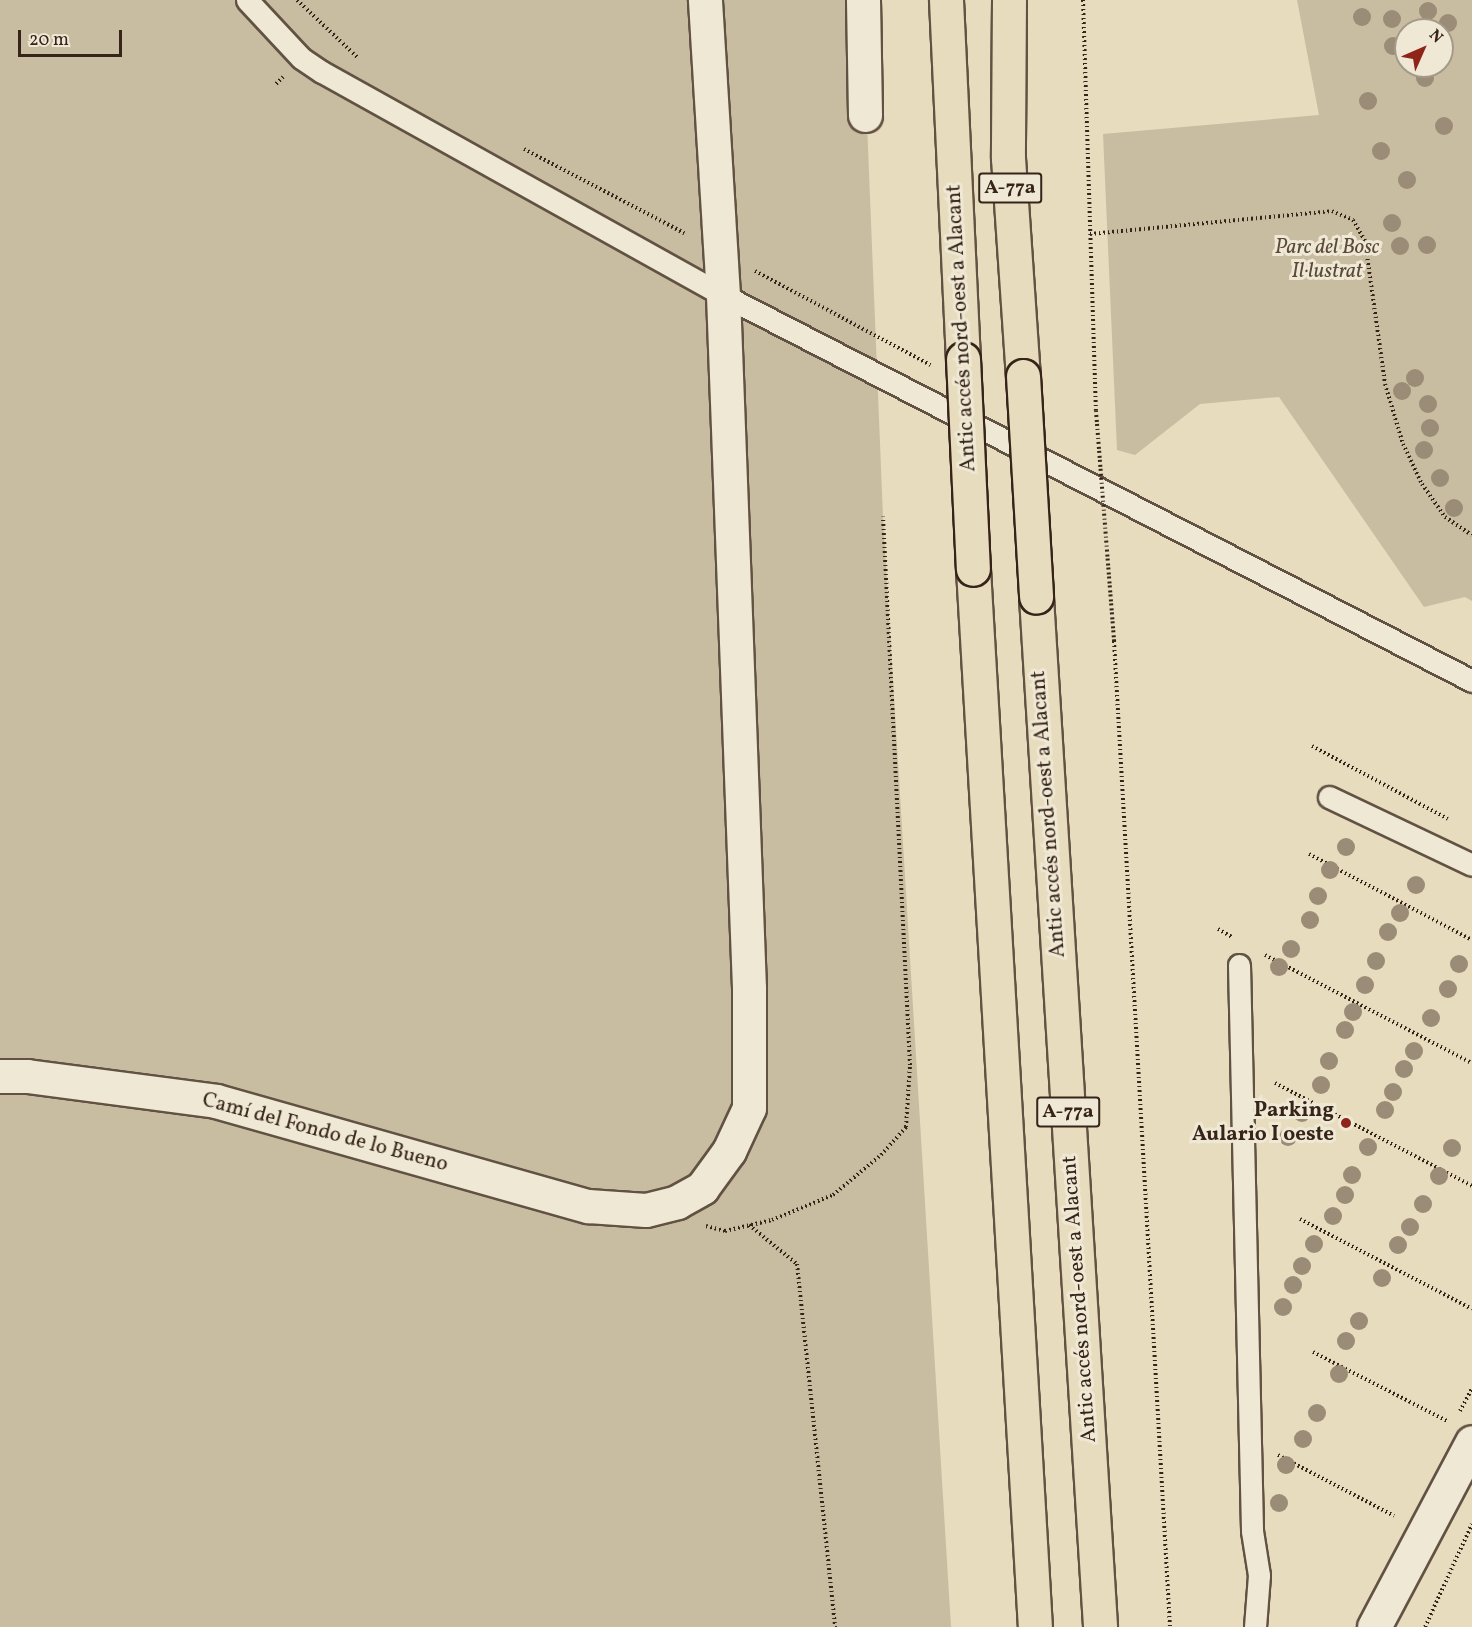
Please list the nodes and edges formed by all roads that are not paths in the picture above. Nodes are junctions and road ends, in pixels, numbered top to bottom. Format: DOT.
graph roads {
  1 [pos="247,0"];
  2 [pos="705,0"];
  3 [pos="863,0"];
  4 [pos="946,0"];
  5 [pos="1009,0"];
  6 [pos="866,115"];
  7 [pos="723,295"];
  8 [pos="1472,681"];
  9 [pos="1329,796"];
  10 [pos="1472,865"];
  11 [pos="1239,965"];
  12 [pos="0,1076"];
  13 [pos="1462,1433"];
  14 [pos="1035,1627"];
  15 [pos="1100,1627"];
  16 [pos="1255,1627"];
  17 [pos="1374,1627"];
  1 -- 7 [label="lane"];
  2 -- 7 [label="street, Camí del Fondo de lo Bueno"];
  3 -- 6 [label="street"];
  4 -- 14 [label="main road, Antic accés nord-oest a Alacant / A-77a, bridge"];
  5 -- 15 [label="main road, Antic accés nord-oest a Alacant / A-77a, bridge"];
  7 -- 8 [label="lane"];
  7 -- 12 [label="street, Camí del Fondo de lo Bueno"];
  9 -- 10 [label="lane"];
  11 -- 16 [label="lane"];
  13 -- 17 [label="street"];
}
